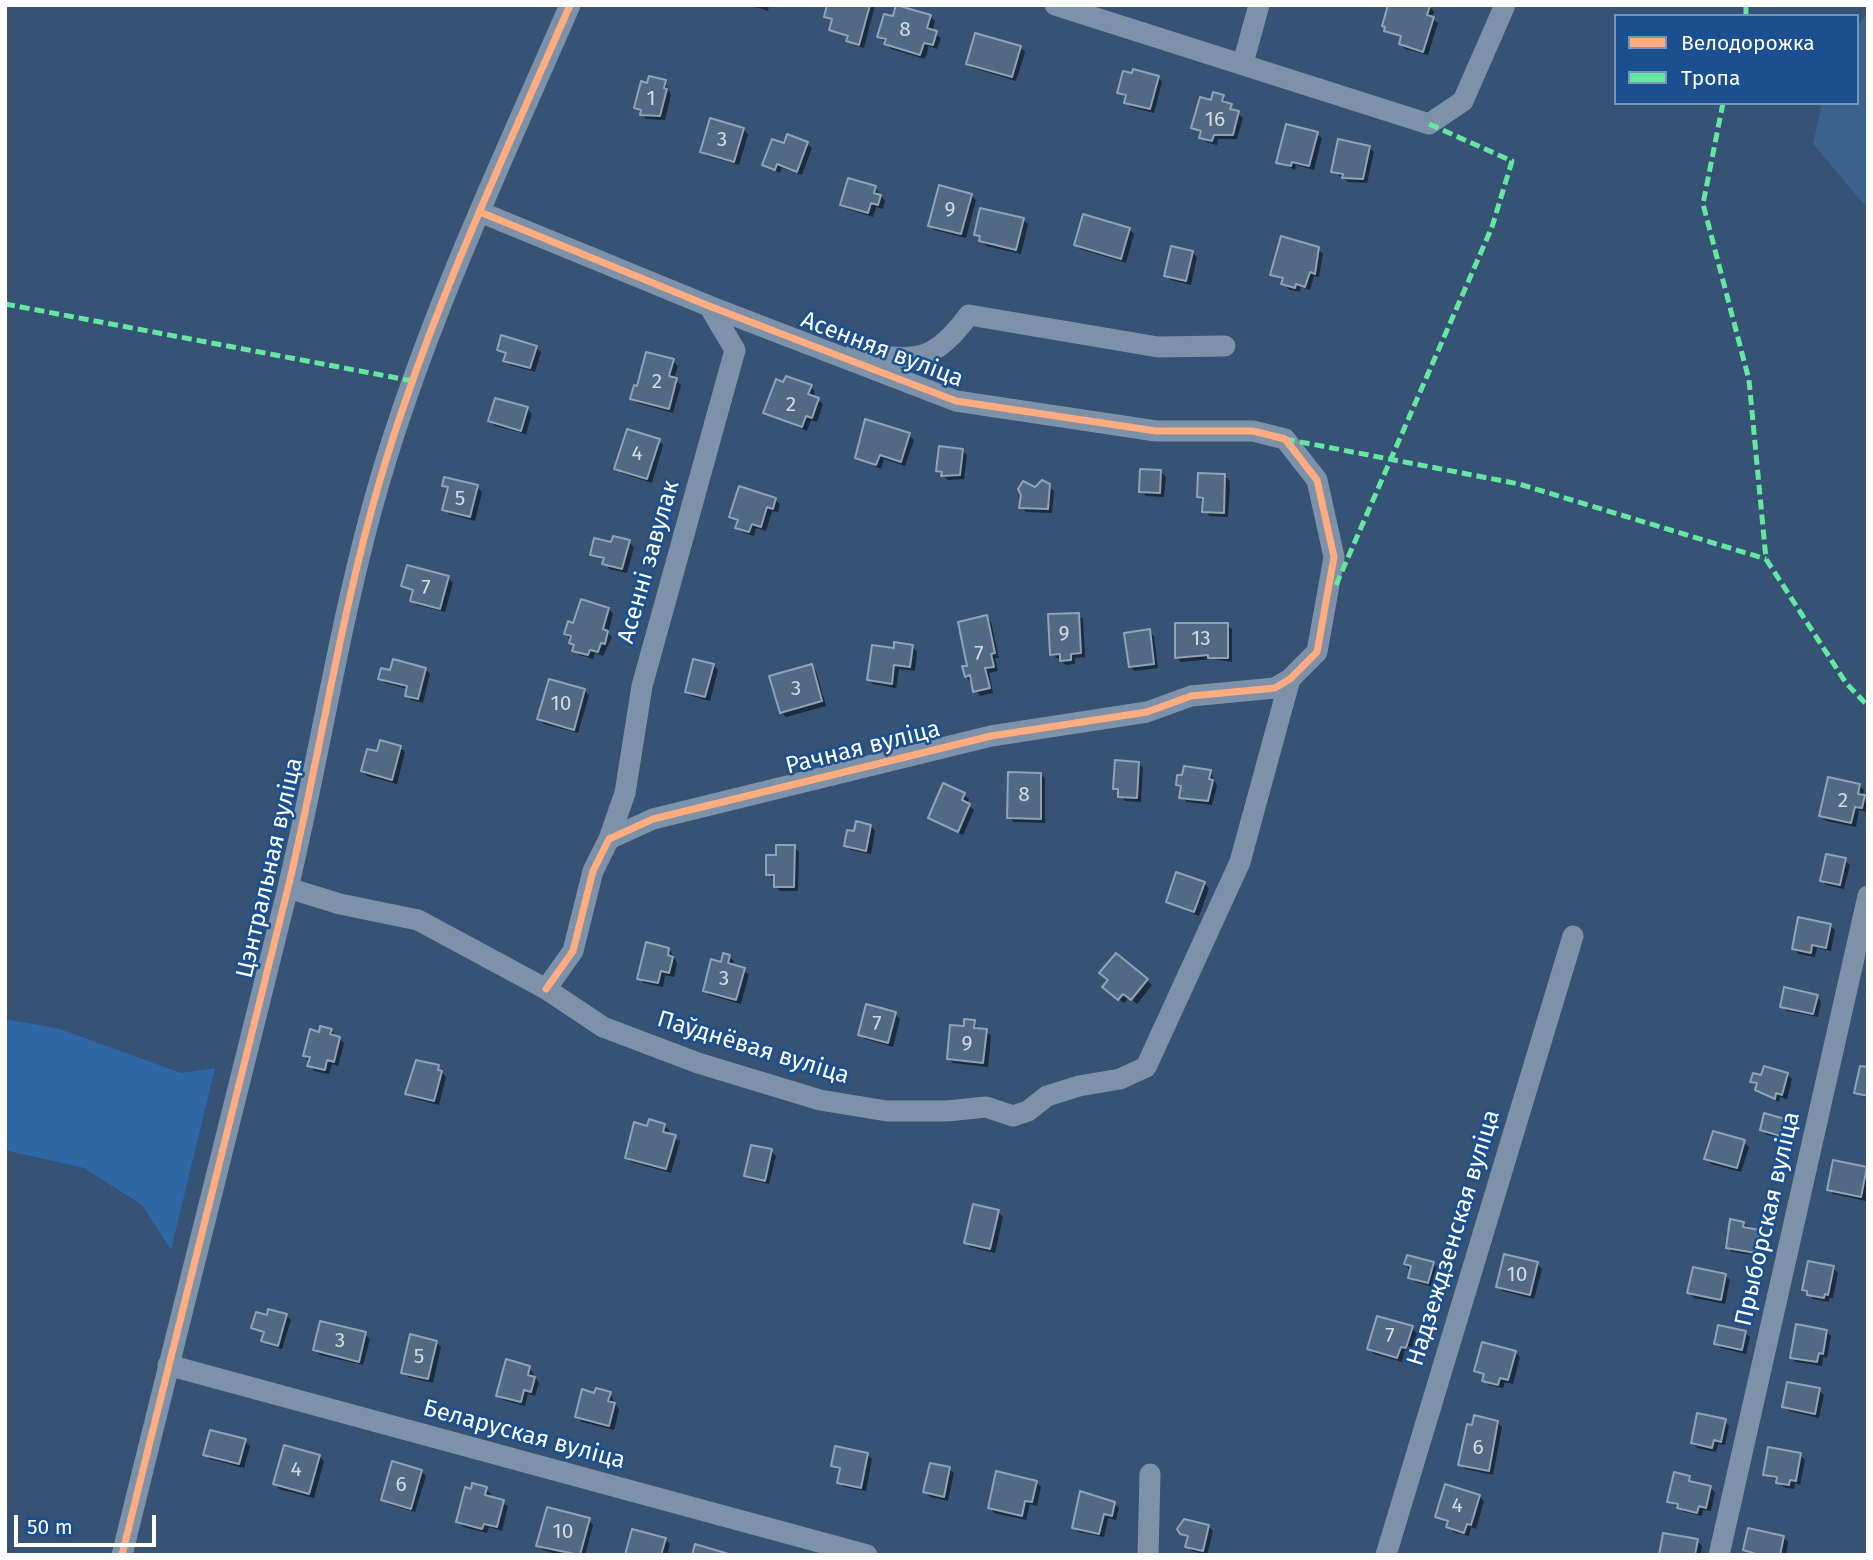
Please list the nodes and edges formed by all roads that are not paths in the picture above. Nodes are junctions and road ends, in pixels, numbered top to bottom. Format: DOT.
graph roads {
  1 [pos="570,5"];
  2 [pos="1055,5"];
  3 [pos="1258,5"];
  4 [pos="1506,5"];
  5 [pos="1243,63"];
  6 [pos="480,212"];
  7 [pos="709,306"];
  8 [pos="1225,346"];
  9 [pos="832,351"];
  10 [pos="1290,679"];
  11 [pos="609,839"];
  12 [pos="288,888"];
  13 [pos="1868,896"];
  14 [pos="1573,936"];
  15 [pos="545,989"];
  16 [pos="168,1365"];
  17 [pos="1150,1474"];
  18 [pos="122,1555"];
  19 [pos="867,1555"];
  20 [pos="1148,1555"];
  21 [pos="1385,1555"];
  22 [pos="1719,1555"];
  1 -- 6 [label="street, Цэнтральная вуліца"];
  2 -- 5 [label="street"];
  3 -- 5 [label="street"];
  4 -- 5 [label="street"];
  6 -- 7 [label="street, Асенняя вуліца"];
  6 -- 12 [label="street, Цэнтральная вуліца"];
  7 -- 9 [label="street, Асенняя вуліца"];
  7 -- 11 [label="street, Асенні завулак"];
  8 -- 9 [label="street, Асенняя вуліца"];
  9 -- 10 [label="street, Асенняя вуліца"];
  10 -- 11 [label="street, Рачная вуліца"];
  10 -- 15 [label="street, Паўднёвая вуліца"];
  11 -- 15 [label="street"];
  12 -- 15 [label="street, Паўднёвая вуліца"];
  12 -- 16 [label="street, Цэнтральная вуліца"];
  13 -- 22 [label="street, Прыборская вуліца"];
  14 -- 21 [label="street, Надзеждзенская вуліца"];
  16 -- 18 [label="street, Цэнтральная вуліца"];
  16 -- 19 [label="street, Беларуская вуліца"];
  17 -- 20 [label="street"];
}
